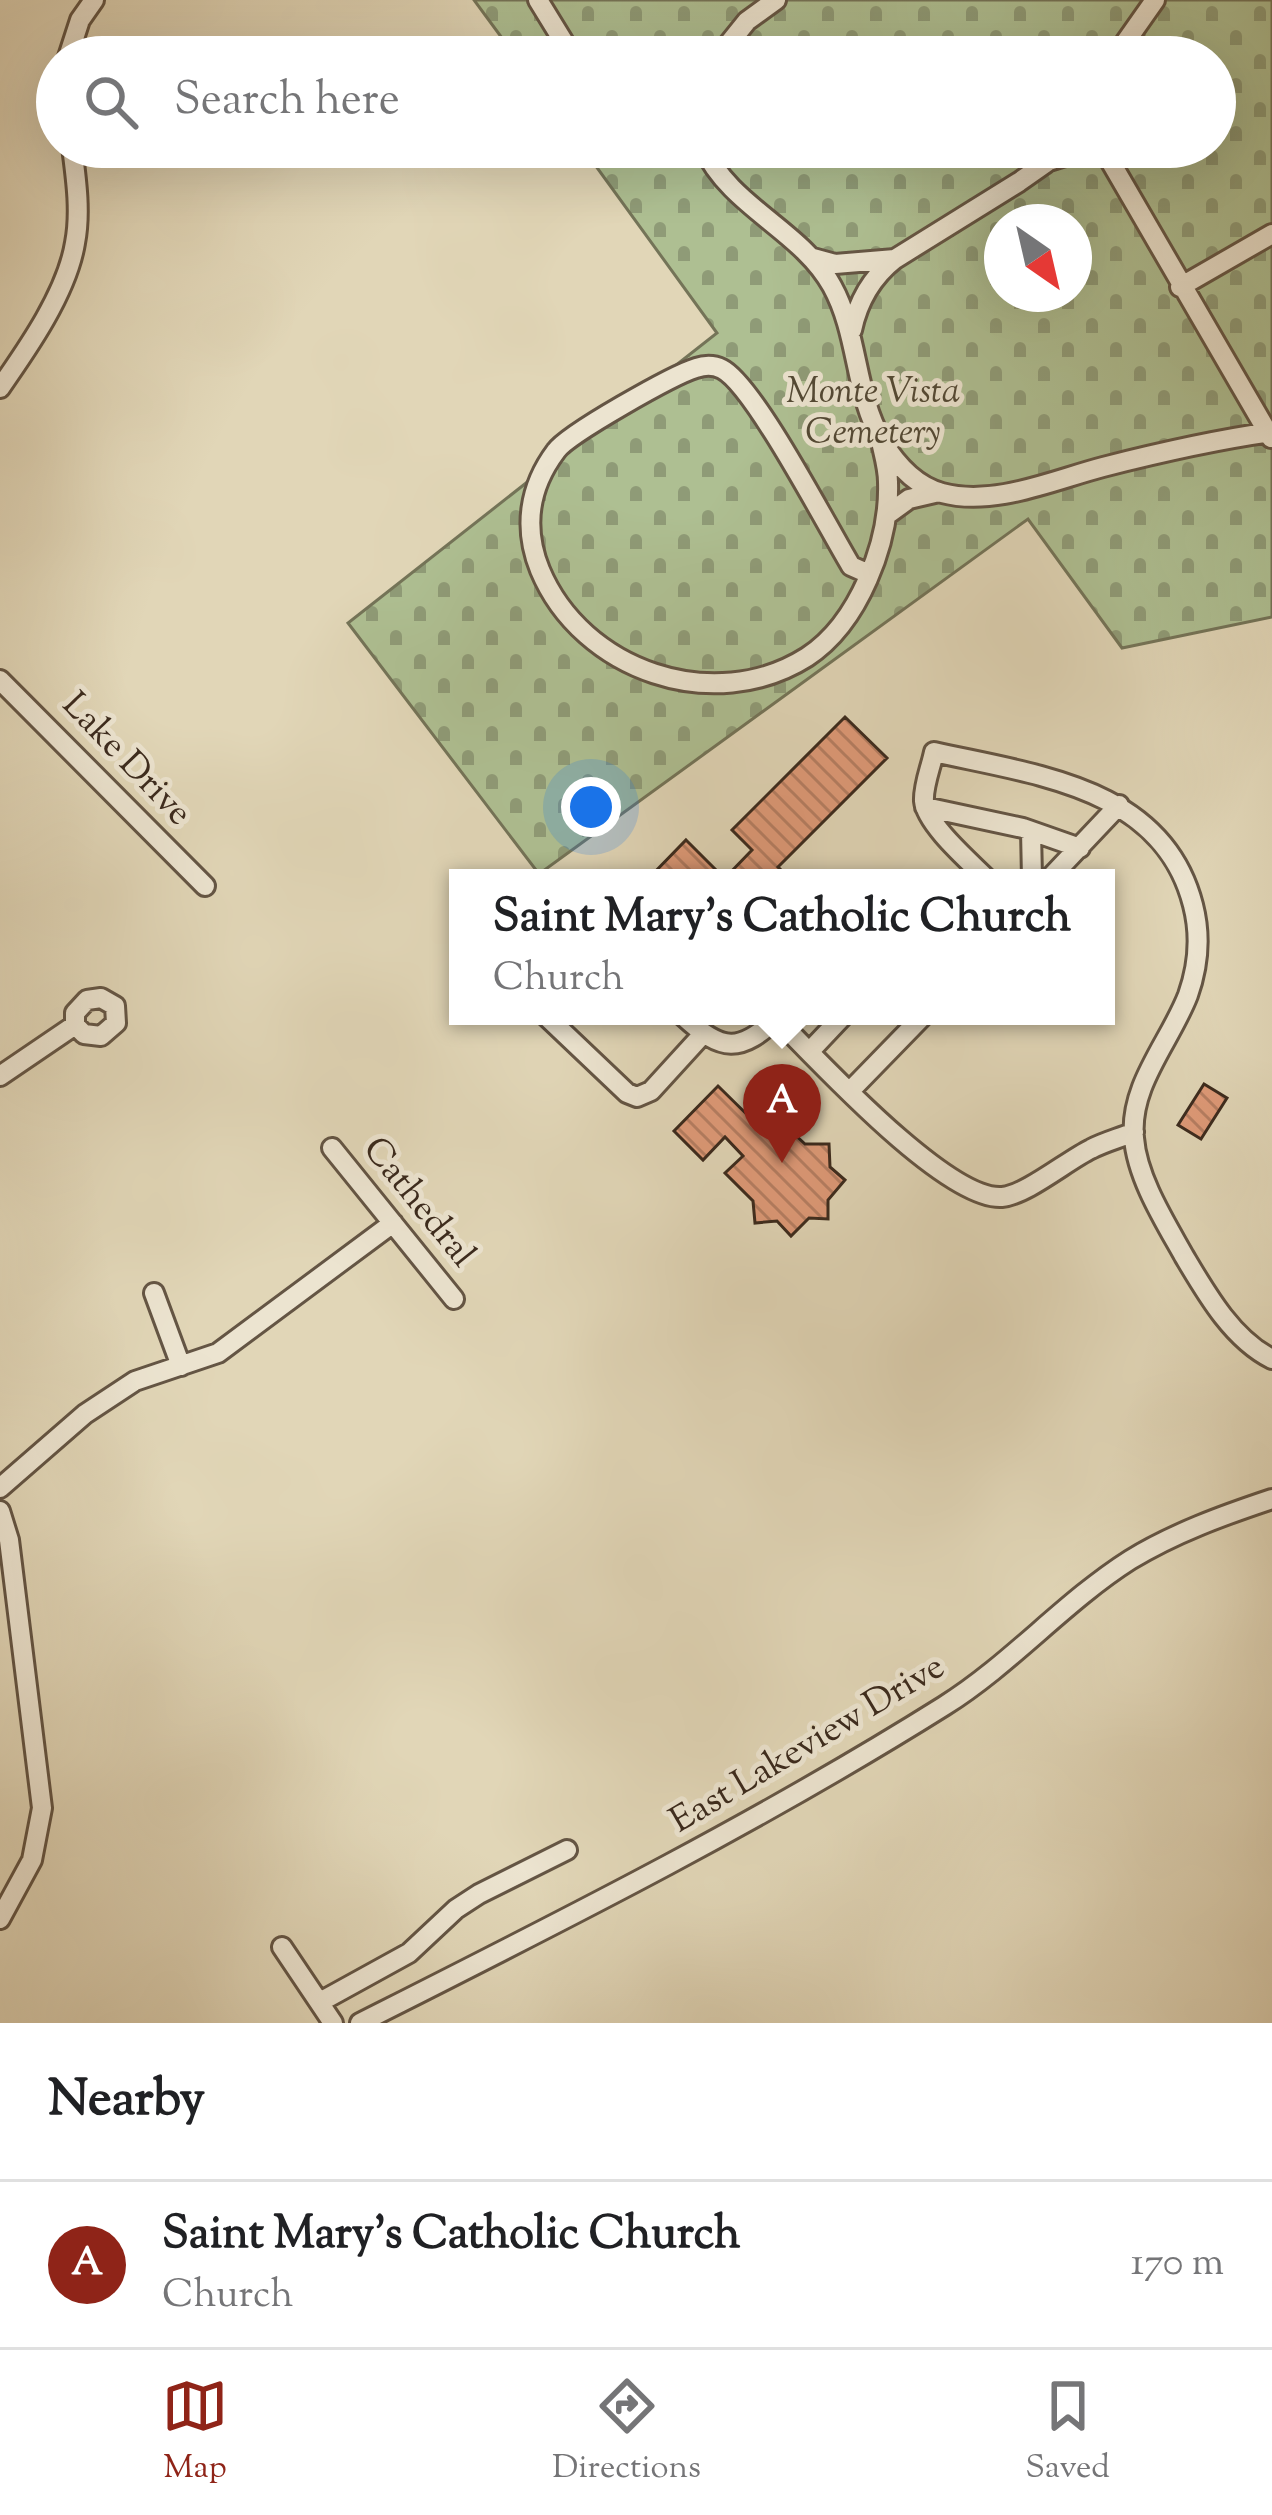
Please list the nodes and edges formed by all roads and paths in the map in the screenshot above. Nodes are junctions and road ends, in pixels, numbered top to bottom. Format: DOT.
graph roads {
  1 [pos="94,0"];
  2 [pos="538,0"];
  3 [pos="776,0"];
  4 [pos="1155,0"];
  5 [pos="75,36"];
  6 [pos="560,36"];
  7 [pos="734,36"];
  8 [pos="1129,36"];
  9 [pos="74,168"];
  10 [pos="715,168"];
  11 [pos="1033,168"];
  12 [pos="1113,168"];
  13 [pos="1272,234"];
  14 [pos="813,258"];
  15 [pos="895,259"];
  16 [pos="1180,287"];
  17 [pos="851,332"];
  18 [pos="0,388"];
  19 [pos="1270,435"];
  20 [pos="880,437"];
  21 [pos="938,492"];
  22 [pos="886,514"];
  23 [pos="869,574"];
  24 [pos="0,680"];
  25 [pos="1118,805"];
  26 [pos="925,807"];
  27 [pos="1031,830"];
  28 [pos="1080,848"];
  29 [pos="977,869"];
  30 [pos="1032,869"];
  31 [pos="1059,869"];
  32 [pos="205,886"];
  33 [pos="75,1024"];
  34 [pos="555,1025"];
  35 [pos="693,1025"];
  36 [pos="767,1025"];
  37 [pos="785,1025"];
  38 [pos="835,1025"];
  39 [pos="911,1025"];
  40 [pos="703,1034"];
  41 [pos="810,1051"];
  42 [pos="0,1076"];
  43 [pos="850,1091"];
  44 [pos="1134,1132"];
  45 [pos="332,1148"];
  46 [pos="393,1223"];
  47 [pos="154,1293"];
  48 [pos="454,1299"];
  49 [pos="1272,1359"];
  50 [pos="181,1366"];
  51 [pos="0,1488"];
  52 [pos="1272,1498"];
  53 [pos="0,1511"];
  54 [pos="567,1850"];
  55 [pos="3,1914"];
  56 [pos="282,1947"];
  57 [pos="320,2002"];
  58 [pos="333,2023"];
  59 [pos="360,2023"];
  1 -- 5 [label="street"];
  2 -- 6 [label="street"];
  3 -- 7 [label="street"];
  4 -- 8 [label="street"];
  9 -- 18 [label="street"];
  10 -- 14 [label="street"];
  11 -- 15 [label="street"];
  12 -- 16 [label="street"];
  13 -- 16 [label="street"];
  14 -- 15 [label="street"];
  14 -- 17 [label="street"];
  15 -- 17 [label="street"];
  16 -- 19 [label="street"];
  17 -- 20 [label="street"];
  19 -- 21 [label="street"];
  20 -- 21 [label="street"];
  20 -- 22 [label="street"];
  21 -- 22 [label="street"];
  22 -- 23 [label="street"];
  23 -- 23 [label="street"];
  24 -- 32 [label="street, Lake Drive"];
  25 -- 26 [label="street"];
  25 -- 28 [label="street"];
  25 -- 44 [label="street"];
  26 -- 27 [label="street"];
  26 -- 29 [label="street"];
  27 -- 28 [label="street"];
  27 -- 30 [label="street"];
  28 -- 31 [label="street"];
  33 -- 42 [label="street"];
  34 -- 40 [label="street"];
  35 -- 40 [label="street"];
  36 -- 40 [label="street"];
  37 -- 41 [label="street"];
  38 -- 41 [label="street"];
  39 -- 43 [label="street"];
  41 -- 43 [label="street"];
  43 -- 44 [label="street"];
  44 -- 49 [label="street"];
  45 -- 46 [label="street, Cathedral"];
  46 -- 48 [label="street, Cathedral"];
  46 -- 50 [label="street"];
  47 -- 50 [label="street"];
  50 -- 51 [label="street"];
  52 -- 59 [label="street, East Lakeview Drive"];
  53 -- 55 [label="street"];
  54 -- 57 [label="street"];
  56 -- 57 [label="street"];
  57 -- 58 [label="street"];
}
